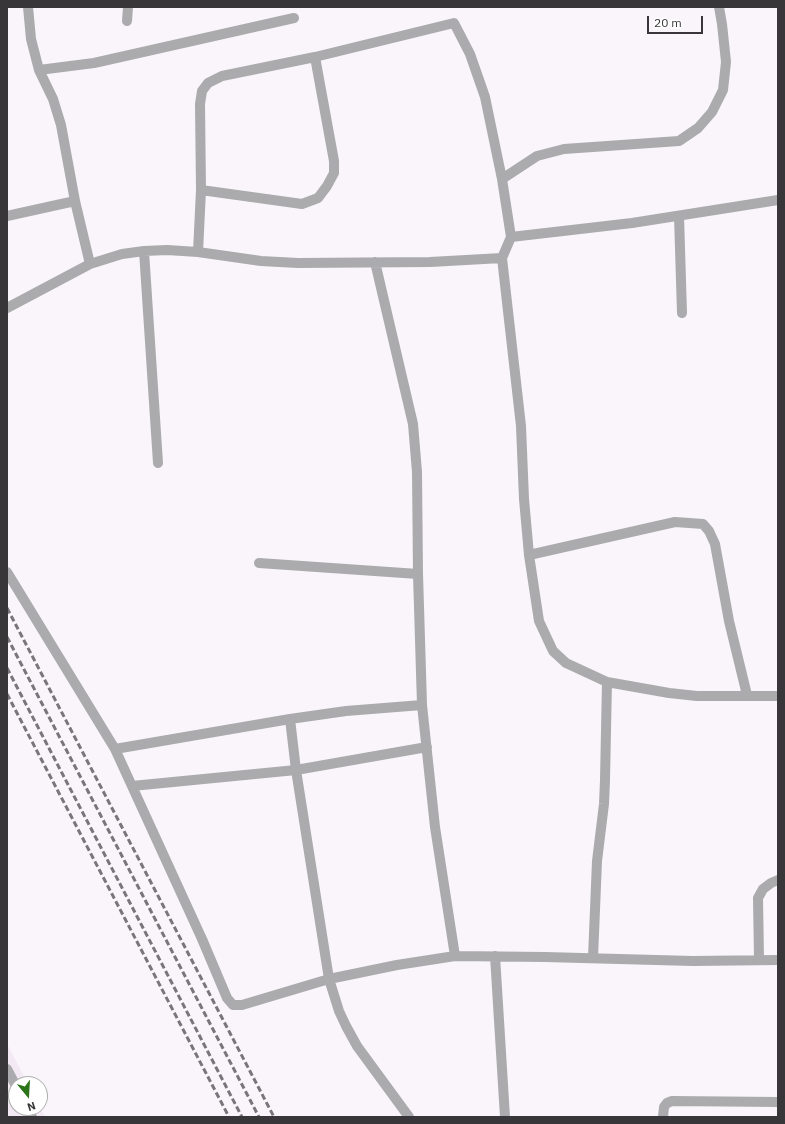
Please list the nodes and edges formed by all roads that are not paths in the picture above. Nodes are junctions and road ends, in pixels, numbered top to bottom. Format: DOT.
graph roads {
  1 [pos="28,7"];
  2 [pos="128,7"];
  3 [pos="719,7"];
  4 [pos="294,18"];
  5 [pos="127,21"];
  6 [pos="315,57"];
  7 [pos="39,70"];
  8 [pos="502,179"];
  9 [pos="201,190"];
  10 [pos="778,200"];
  11 [pos="75,201"];
  12 [pos="7,216"];
  13 [pos="679,216"];
  14 [pos="511,237"];
  15 [pos="144,251"];
  16 [pos="198,252"];
  17 [pos="502,258"];
  18 [pos="375,262"];
  19 [pos="90,264"];
  20 [pos="7,308"];
  21 [pos="682,313"];
  22 [pos="158,463"];
  23 [pos="529,555"];
  24 [pos="259,563"];
  25 [pos="7,572"];
  26 [pos="418,574"];
  27 [pos="607,682"];
  28 [pos="746,696"];
  29 [pos="778,696"];
  30 [pos="422,705"];
  31 [pos="290,719"];
  32 [pos="426,747"];
  33 [pos="115,749"];
  34 [pos="296,770"];
  35 [pos="132,786"];
  36 [pos="778,880"];
  37 [pos="455,956"];
  38 [pos="495,956"];
  39 [pos="593,958"];
  40 [pos="759,959"];
  41 [pos="778,960"];
  42 [pos="329,979"];
  43 [pos="778,1102"];
  44 [pos="409,1117"];
  45 [pos="505,1117"];
  46 [pos="663,1117"];
  1 -- 7 [label="street"];
  2 -- 5 [label="street"];
  3 -- 8 [label="street"];
  4 -- 7 [label="street"];
  6 -- 8 [label="street"];
  6 -- 9 [label="street"];
  6 -- 9 [label="street"];
  7 -- 11 [label="street"];
  8 -- 14 [label="street"];
  9 -- 16 [label="street"];
  10 -- 13 [label="street"];
  11 -- 12 [label="street"];
  11 -- 19 [label="street"];
  13 -- 14 [label="street"];
  13 -- 21 [label="street"];
  14 -- 17 [label="street"];
  15 -- 16 [label="street"];
  15 -- 19 [label="street"];
  15 -- 22 [label="street"];
  16 -- 18 [label="street"];
  17 -- 18 [label="street"];
  17 -- 23 [label="street"];
  18 -- 26 [label="street"];
  19 -- 20 [label="street"];
  23 -- 27 [label="street"];
  23 -- 28 [label="street"];
  24 -- 26 [label="street"];
  25 -- 33 [label="street"];
  26 -- 30 [label="street"];
  27 -- 28 [label="street"];
  27 -- 39 [label="street"];
  28 -- 29 [label="street"];
  30 -- 31 [label="street"];
  30 -- 32 [label="street"];
  31 -- 33 [label="street"];
  31 -- 34 [label="street"];
  32 -- 34 [label="street"];
  32 -- 37 [label="street"];
  33 -- 35 [label="street"];
  34 -- 35 [label="street"];
  34 -- 42 [label="street"];
  35 -- 42 [label="street"];
  36 -- 40 [label="street"];
  37 -- 38 [label="street"];
  37 -- 42 [label="street"];
  38 -- 39 [label="street"];
  38 -- 45 [label="street"];
  39 -- 40 [label="street"];
  40 -- 41 [label="street"];
  42 -- 44 [label="street"];
  43 -- 46 [label="street"];
}
